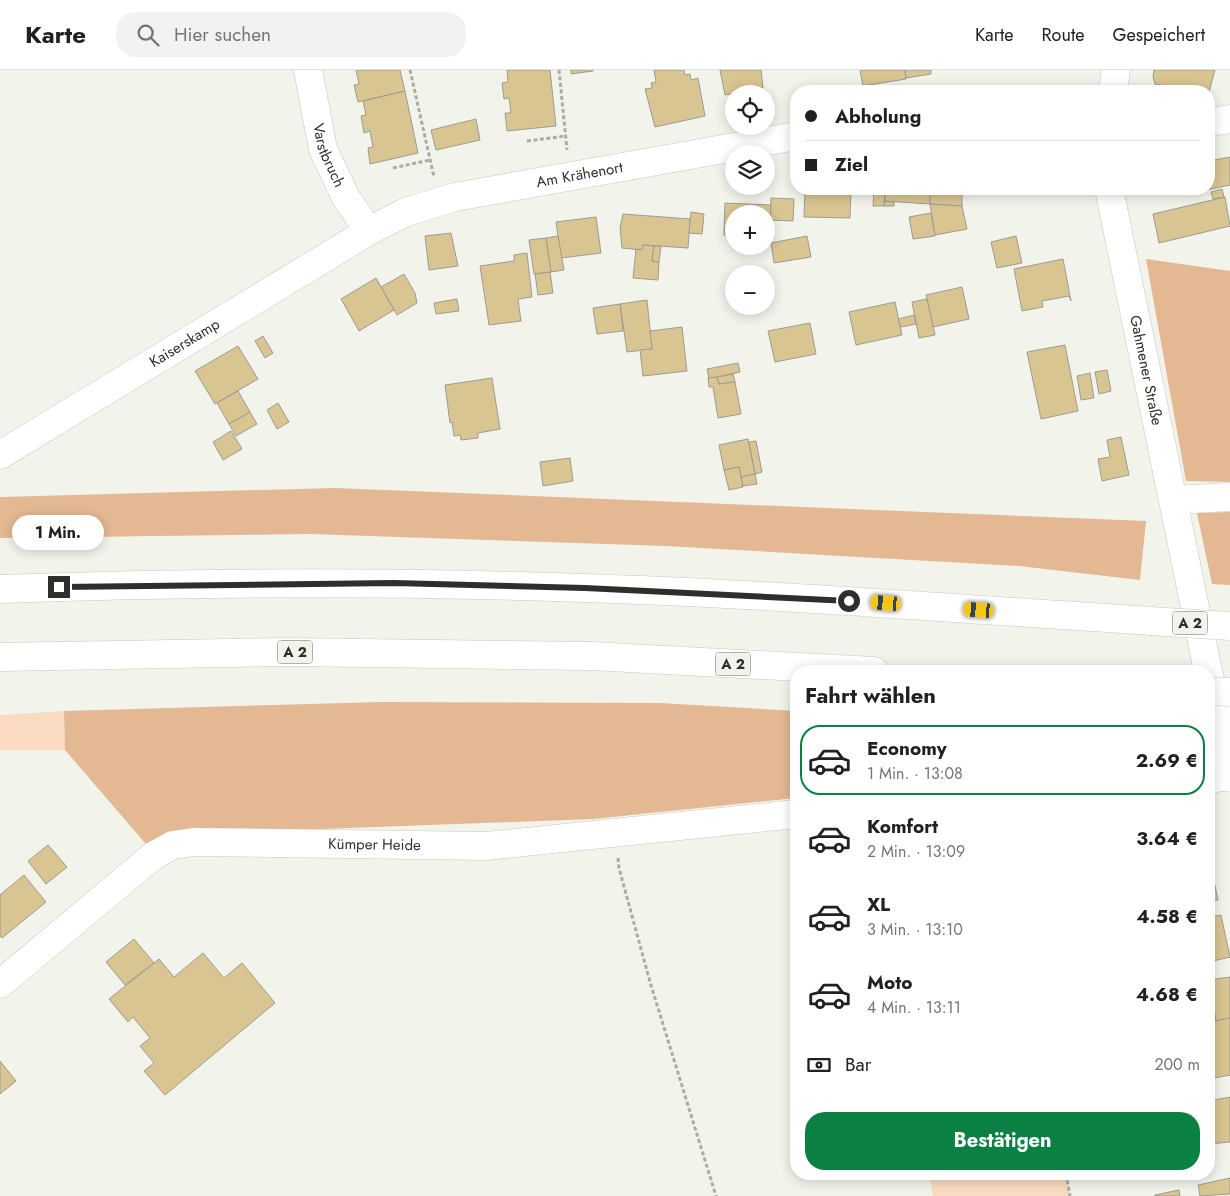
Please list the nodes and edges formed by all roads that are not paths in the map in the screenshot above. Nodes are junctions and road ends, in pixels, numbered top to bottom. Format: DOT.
graph roads {
  1 [pos="308,70"];
  2 [pos="1116,70"];
  3 [pos="1113,85"];
  4 [pos="1230,119"];
  5 [pos="1215,121"];
  6 [pos="790,137"];
  7 [pos="1110,195"];
  8 [pos="369,231"];
  9 [pos="0,454"];
  10 [pos="1230,497"];
  11 [pos="1174,500"];
  12 [pos="0,589"];
  13 [pos="1230,626"];
  14 [pos="0,657"];
  15 [pos="1206,665"];
  16 [pos="790,667"];
  17 [pos="1215,691"];
  18 [pos="1230,692"];
  19 [pos="1215,706"];
  20 [pos="1230,776"];
  21 [pos="1215,779"];
  22 [pos="790,815"];
  23 [pos="0,984"];
  1 -- 8 [label="main road, Varstbruch"];
  2 -- 3 [label="main road"];
  4 -- 5 [label="main road"];
  6 -- 8 [label="main road, Am Krähenort"];
  7 -- 11 [label="main road, Gahmener Straße"];
  8 -- 9 [label="main road, Kaiserskamp"];
  10 -- 11 [label="main road"];
  11 -- 15 [label="main road, Gahmener Straße"];
  12 -- 13 [label="main road, A 2, bridge"];
  14 -- 16 [label="main road, A 2"];
  17 -- 18 [label="main road, bridge"];
  19 -- 20 [label="main road, Gahmener Straße"];
  20 -- 21 [label="main road"];
  22 -- 23 [label="main road, Kümper Heide"];
}
